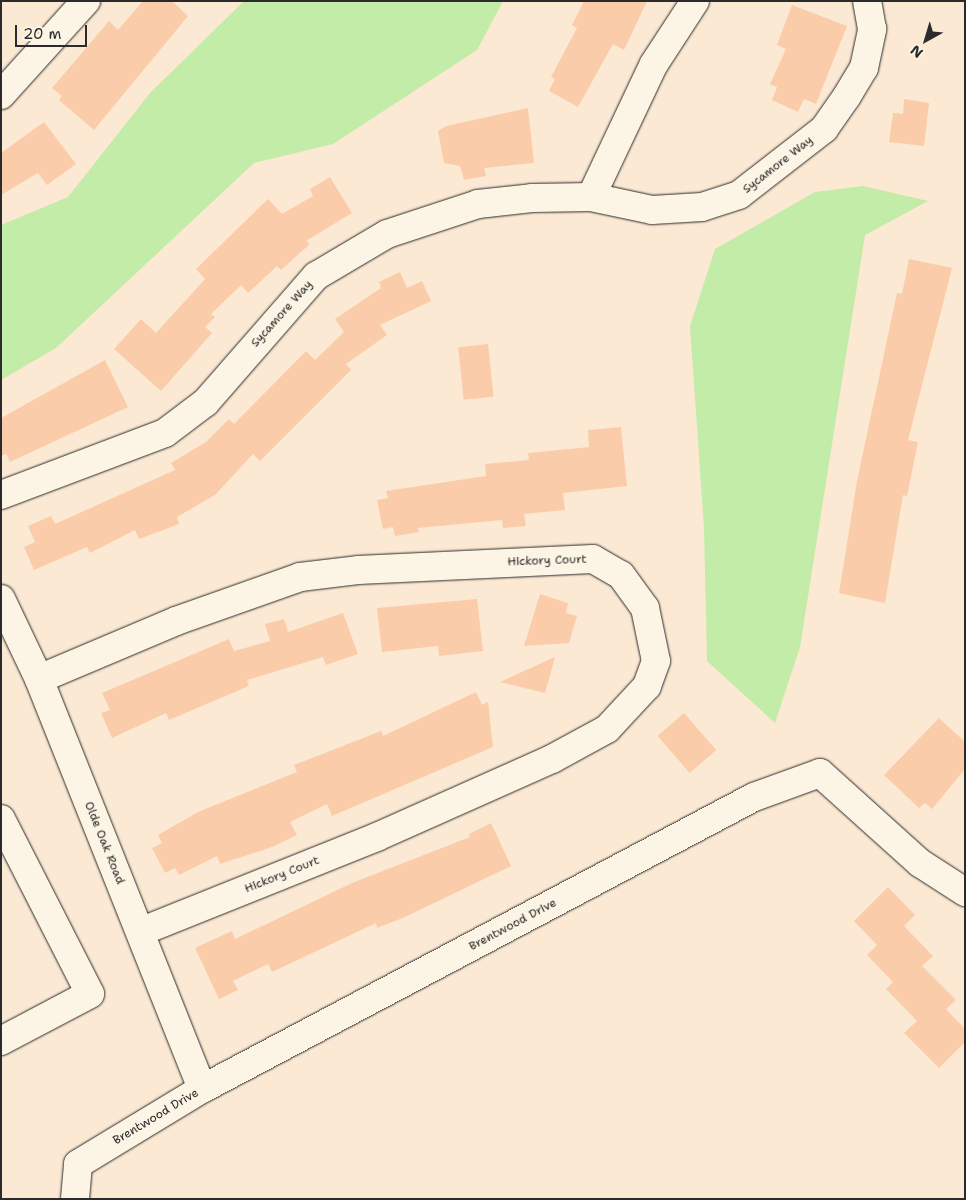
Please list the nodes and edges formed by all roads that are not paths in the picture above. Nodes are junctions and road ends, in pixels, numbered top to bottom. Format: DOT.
graph roads {
  1 [pos="86,1"];
  2 [pos="695,1"];
  3 [pos="867,1"];
  4 [pos="1,95"];
  5 [pos="591,197"];
  6 [pos="1,495"];
  7 [pos="1,600"];
  8 [pos="39,679"];
  9 [pos="2,822"];
  10 [pos="965,892"];
  11 [pos="140,932"];
  12 [pos="1,1041"];
  13 [pos="202,1089"];
  14 [pos="75,1199"];
  1 -- 4 [label="street"];
  2 -- 5 [label="street"];
  3 -- 5 [label="street, Sycamore Way"];
  5 -- 6 [label="street, Sycamore Way"];
  7 -- 8 [label="street, Olde Oak Road"];
  8 -- 11 [label="street, Olde Oak Road"];
  8 -- 11 [label="street, Hickory Court"];
  9 -- 12 [label="street"];
  10 -- 13 [label="street, Brentwood Drive"];
  11 -- 13 [label="street, Olde Oak Road"];
  13 -- 14 [label="street, Brentwood Drive"];
}
